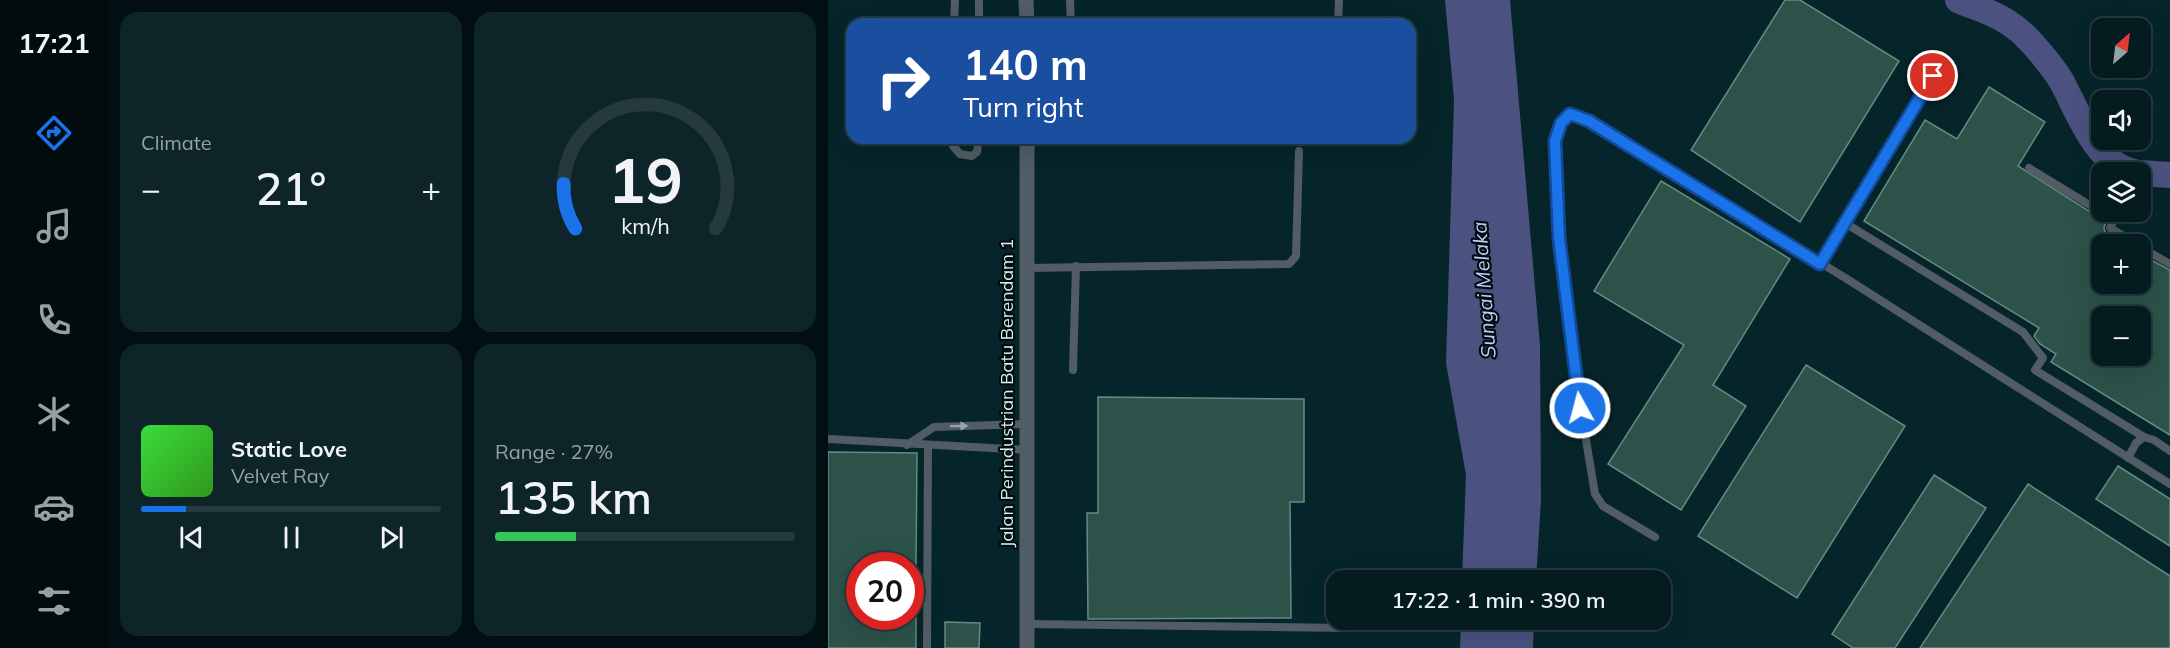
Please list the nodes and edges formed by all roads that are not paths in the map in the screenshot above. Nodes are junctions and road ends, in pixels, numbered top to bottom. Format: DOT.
graph roads {
  1 [pos="955,0"];
  2 [pos="979,0"];
  3 [pos="1026,0"];
  4 [pos="1070,0"];
  5 [pos="1339,0"];
  6 [pos="954,18"];
  7 [pos="979,18"];
  8 [pos="1027,18"];
  9 [pos="1071,18"];
  10 [pos="1338,18"];
  11 [pos="1933,76"];
  12 [pos="953,144"];
  13 [pos="978,144"];
  14 [pos="1027,144"];
  15 [pos="1299,151"];
  16 [pos="2029,168"];
  17 [pos="1845,223"];
  18 [pos="2120,234"];
  19 [pos="2151,253"];
  20 [pos="1820,264"];
  21 [pos="2170,264"];
  22 [pos="1076,266"];
  23 [pos="1027,268"];
  24 [pos="1073,370"];
  25 [pos="1027,424"];
  26 [pos="2144,437"];
  27 [pos="828,440"];
  28 [pos="907,445"];
  29 [pos="927,446"];
  30 [pos="1027,450"];
  31 [pos="2170,451"];
  32 [pos="2128,458"];
  33 [pos="2170,484"];
  34 [pos="1655,537"];
  35 [pos="1026,624"];
  36 [pos="1326,628"];
  37 [pos="927,648"];
  38 [pos="1027,648"];
  1 -- 6 [label="lane"];
  2 -- 7 [label="lane"];
  3 -- 8 [label="street"];
  4 -- 9 [label="lane"];
  5 -- 10 [label="lane"];
  11 -- 17 [label="lane"];
  12 -- 13 [label="lane"];
  14 -- 23 [label="street, Jalan Perindustrian Batu Berendam 1"];
  15 -- 22 [label="lane"];
  16 -- 18 [label="lane"];
  17 -- 20 [label="lane"];
  17 -- 26 [label="lane"];
  19 -- 21 [label="lane"];
  20 -- 32 [label="lane"];
  20 -- 34 [label="lane"];
  22 -- 23 [label="lane"];
  22 -- 24 [label="lane"];
  23 -- 25 [label="street, Jalan Perindustrian Batu Berendam 1"];
  28 -- 25 [label="lane, one-way"];
  25 -- 30 [label="street, Jalan Perindustrian Batu Berendam 1"];
  26 -- 31 [label="lane"];
  26 -- 32 [label="lane"];
  27 -- 28 [label="lane"];
  28 -- 29 [label="lane"];
  29 -- 30 [label="lane"];
  29 -- 37 [label="lane"];
  30 -- 35 [label="street, Jalan Perindustrian Batu Berendam 1"];
  32 -- 33 [label="lane"];
  35 -- 36 [label="lane"];
  35 -- 38 [label="street, Jalan Perindustrian Batu Berendam 1"];
}
